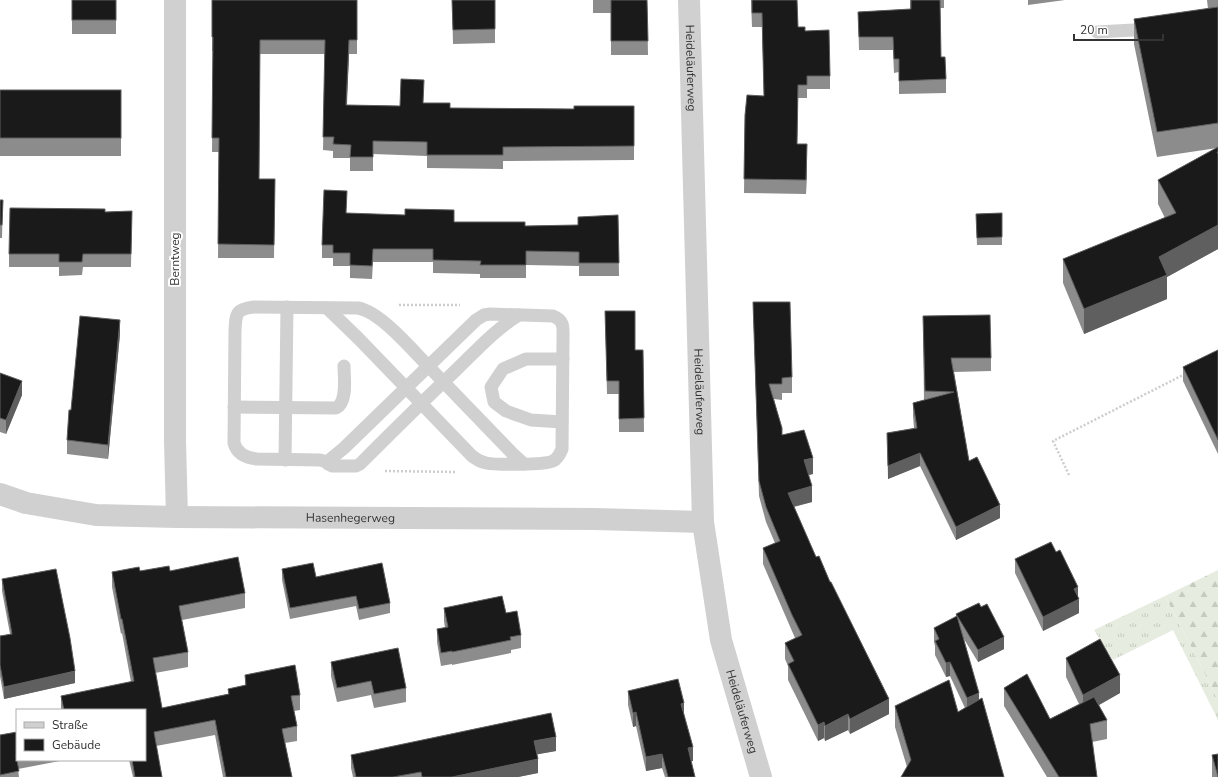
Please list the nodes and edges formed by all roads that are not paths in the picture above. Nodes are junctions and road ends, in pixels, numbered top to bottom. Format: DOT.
graph roads {
  1 [pos="175,0"];
  2 [pos="689,0"];
  3 [pos="1165,28"];
  4 [pos="1098,32"];
  5 [pos="287,307"];
  6 [pos="327,308"];
  7 [pos="519,315"];
  8 [pos="563,359"];
  9 [pos="344,366"];
  10 [pos="428,366"];
  11 [pos="444,382"];
  12 [pos="406,388"];
  13 [pos="421,404"];
  14 [pos="234,407"];
  15 [pos="286,408"];
  16 [pos="562,422"];
  17 [pos="285,460"];
  18 [pos="327,462"];
  19 [pos="524,464"];
  20 [pos="0,494"];
  21 [pos="177,518"];
  22 [pos="703,522"];
  23 [pos="761,777"];
  1 -- 21 [label="street, Berntweg"];
  2 -- 22 [label="street, Heideläuferweg"];
  3 -- 4 [label="lane"];
  5 -- 6 [label="lane"];
  5 -- 14 [label="lane"];
  5 -- 15 [label="lane"];
  6 -- 10 [label="lane"];
  6 -- 12 [label="lane"];
  7 -- 8 [label="lane"];
  7 -- 10 [label="lane"];
  7 -- 11 [label="lane"];
  8 -- 16 [label="lane"];
  8 -- 16 [label="lane"];
  9 -- 15 [label="lane"];
  10 -- 11 [label="lane"];
  10 -- 12 [label="lane"];
  11 -- 13 [label="lane"];
  11 -- 19 [label="lane"];
  12 -- 13 [label="lane"];
  12 -- 18 [label="lane"];
  13 -- 18 [label="lane"];
  13 -- 19 [label="lane"];
  14 -- 15 [label="lane"];
  14 -- 17 [label="lane"];
  15 -- 17 [label="lane"];
  16 -- 19 [label="lane"];
  17 -- 18 [label="lane"];
  20 -- 21 [label="street, Hasenhegerweg"];
  21 -- 22 [label="street, Hasenhegerweg"];
  22 -- 23 [label="street, Heideläuferweg"];
}
